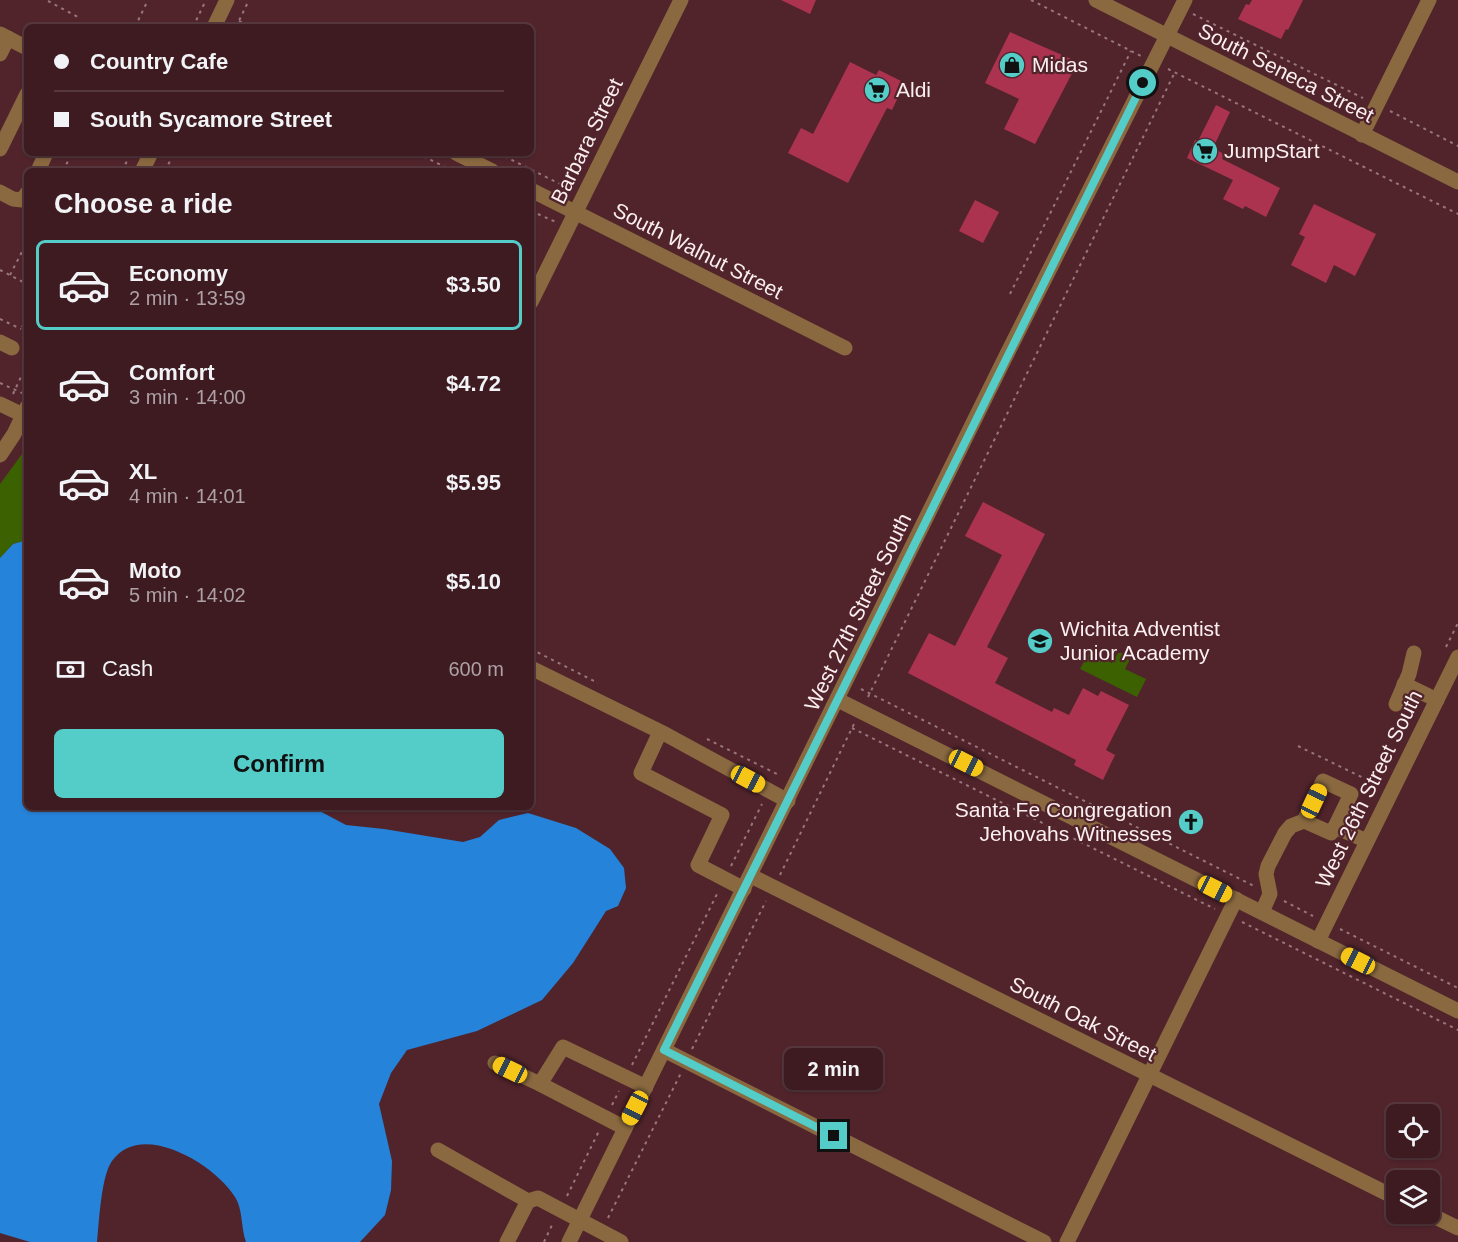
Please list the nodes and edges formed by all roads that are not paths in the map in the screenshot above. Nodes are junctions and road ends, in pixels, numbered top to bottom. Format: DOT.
graph roads {
  1 [pos="227,0"];
  2 [pos="681,0"];
  3 [pos="1096,0"];
  4 [pos="1429,0"];
  5 [pos="1183,4"];
  6 [pos="215,24"];
  7 [pos="4,36"];
  8 [pos="1167,36"];
  9 [pos="24,46"];
  10 [pos="0,54"];
  11 [pos="24,100"];
  12 [pos="1362,135"];
  13 [pos="0,150"];
  14 [pos="462,156"];
  15 [pos="486,168"];
  16 [pos="1458,182"];
  17 [pos="0,192"];
  18 [pos="534,192"];
  19 [pos="24,197"];
  20 [pos="575,213"];
  21 [pos="534,296"];
  22 [pos="845,348"];
  23 [pos="0,404"];
  24 [pos="24,412"];
  25 [pos="24,416"];
  26 [pos="1,453"];
  27 [pos="1414,652"];
  28 [pos="1451,655"];
  29 [pos="534,669"];
  30 [pos="1404,684"];
  31 [pos="838,700"];
  32 [pos="1437,700"];
  33 [pos="1396,704"];
  34 [pos="660,732"];
  35 [pos="788,801"];
  36 [pos="1304,821"];
  37 [pos="1335,826"];
  38 [pos="1367,841"];
  39 [pos="748,882"];
  40 [pos="1236,899"];
  41 [pos="1262,912"];
  42 [pos="1318,941"];
  43 [pos="1458,1011"];
  44 [pos="664,1050"];
  45 [pos="495,1063"];
  46 [pos="1149,1075"];
  47 [pos="540,1084"];
  48 [pos="646,1087"];
  49 [pos="625,1128"];
  50 [pos="438,1150"];
  51 [pos="1386,1193"];
  52 [pos="528,1201"];
  53 [pos="1440,1219"];
  54 [pos="579,1220"];
  55 [pos="1458,1228"];
  56 [pos="507,1242"];
  57 [pos="569,1242"];
  58 [pos="621,1242"];
  59 [pos="1044,1242"];
  60 [pos="1067,1242"];
  1 -- 6 [label="street"];
  2 -- 20 [label="street, Barbara Street"];
  3 -- 8 [label="street, South Seneca Street"];
  4 -- 12 [label="street"];
  5 -- 8 [label="street, West 27th Street South"];
  7 -- 9 [label="street"];
  7 -- 10 [label="street"];
  8 -- 12 [label="street, South Seneca Street"];
  8 -- 31 [label="street, West 27th Street South"];
  11 -- 13 [label="street"];
  12 -- 16 [label="street, South Seneca Street"];
  14 -- 15 [label="street"];
  17 -- 19 [label="street"];
  18 -- 20 [label="street, South Walnut Street"];
  20 -- 21 [label="street, Barbara Street"];
  20 -- 22 [label="street, South Walnut Street"];
  23 -- 24 [label="street"];
  25 -- 26 [label="street"];
  27 -- 30 [label="street"];
  28 -- 32 [label="street, West 26th Street South"];
  29 -- 34 [label="street"];
  30 -- 32 [label="street"];
  30 -- 33 [label="street"];
  31 -- 35 [label="street, West 27th Street South"];
  31 -- 40 [label="street"];
  32 -- 38 [label="street, West 26th Street South"];
  34 -- 35 [label="street"];
  34 -- 39 [label="street, South Oak Street"];
  35 -- 39 [label="street, West 27th Street South"];
  36 -- 37 [label="street"];
  36 -- 37 [label="street"];
  36 -- 41 [label="street"];
  37 -- 38 [label="street"];
  38 -- 42 [label="street, West 26th Street South"];
  39 -- 44 [label="street, West 27th Street South"];
  39 -- 46 [label="street, South Oak Street"];
  40 -- 41 [label="street"];
  40 -- 46 [label="street"];
  41 -- 42 [label="street"];
  42 -- 43 [label="street"];
  44 -- 48 [label="street, West 27th Street South"];
  44 -- 59 [label="street"];
  45 -- 47 [label="street"];
  46 -- 51 [label="street, South Oak Street"];
  46 -- 60 [label="street"];
  47 -- 48 [label="street"];
  47 -- 49 [label="street"];
  48 -- 49 [label="street, West 27th Street South"];
  49 -- 54 [label="street, West 27th Street South"];
  50 -- 52 [label="street"];
  52 -- 54 [label="street"];
  52 -- 56 [label="street"];
  53 -- 55 [label="street"];
  54 -- 57 [label="street, West 27th Street South"];
  54 -- 58 [label="street"];
}
